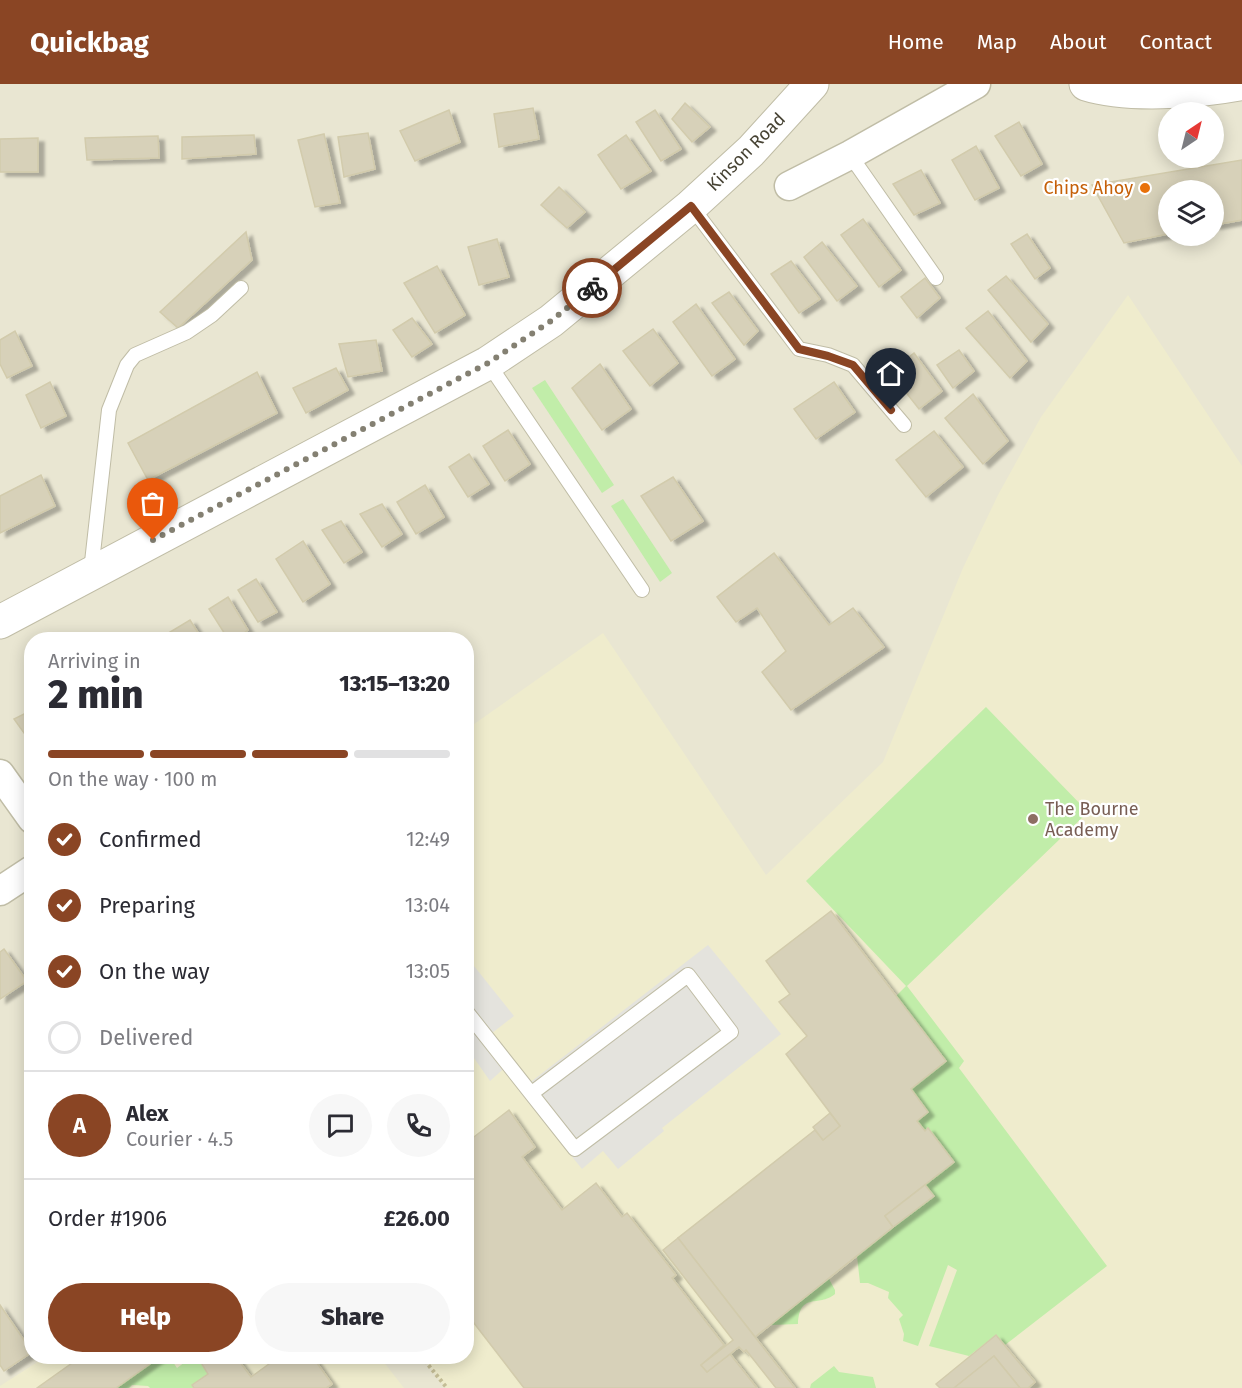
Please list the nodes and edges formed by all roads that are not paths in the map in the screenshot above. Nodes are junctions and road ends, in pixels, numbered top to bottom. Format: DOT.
graph roads {
  1 [pos="812,84"];
  2 [pos="976,84"];
  3 [pos="1086,84"];
  4 [pos="1239,84"];
  5 [pos="1185,87"];
  6 [pos="850,155"];
  7 [pos="789,186"];
  8 [pos="691,206"];
  9 [pos="936,279"];
  10 [pos="241,288"];
  11 [pos="488,363"];
  12 [pos="904,425"];
  13 [pos="91,574"];
  14 [pos="642,590"];
  15 [pos="0,622"];
  16 [pos="0,774"];
  17 [pos="24,808"];
  18 [pos="24,875"];
  19 [pos="0,891"];
  20 [pos="474,1021"];
  21 [pos="532,1094"];
  1 -- 8 [label="street, Kinson Road"];
  2 -- 6 [label="street"];
  3 -- 5 [label="street"];
  4 -- 5 [label="street"];
  6 -- 7 [label="street"];
  6 -- 9 [label="lane"];
  8 -- 11 [label="street, Kinson Road"];
  8 -- 12 [label="lane"];
  10 -- 13 [label="lane"];
  11 -- 13 [label="street, Kinson Road"];
  11 -- 14 [label="lane"];
  13 -- 15 [label="street, Kinson Road"];
  16 -- 17 [label="street"];
  18 -- 19 [label="street"];
  20 -- 21 [label="lane"];
  21 -- 21 [label="lane"];
}
